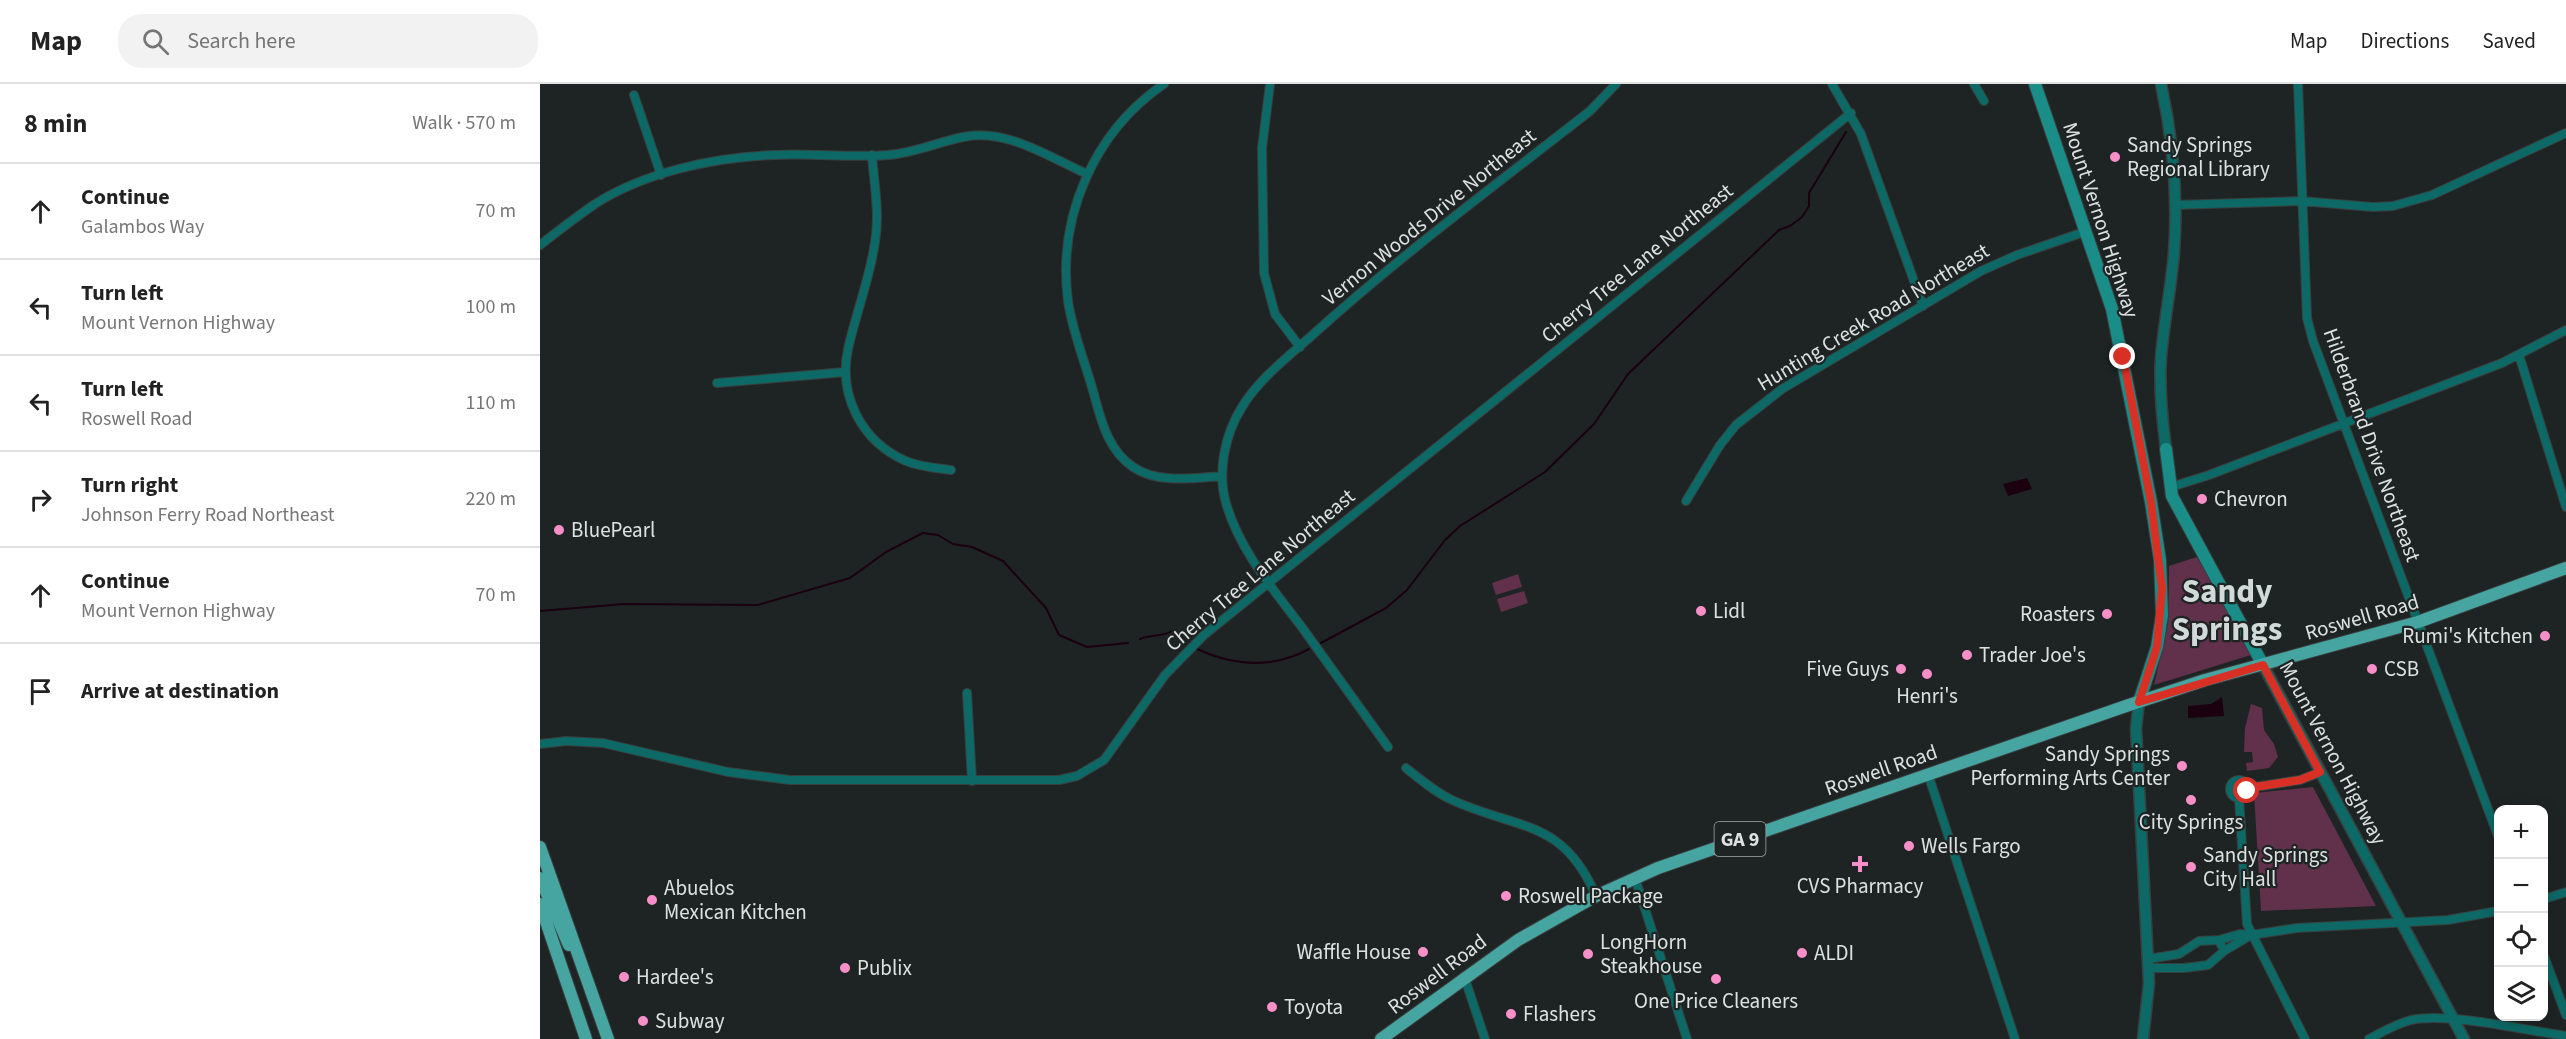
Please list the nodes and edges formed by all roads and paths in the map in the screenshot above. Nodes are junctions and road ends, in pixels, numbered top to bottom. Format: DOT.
graph roads {
  1 [pos="1164,84"];
  2 [pos="1270,84"];
  3 [pos="1616,84"];
  4 [pos="1832,84"];
  5 [pos="1974,84"];
  6 [pos="2035,84"];
  7 [pos="2161,84"];
  8 [pos="2298,84"];
  9 [pos="634,95"];
  10 [pos="1984,101"];
  11 [pos="1851,113"];
  12 [pos="2566,133"];
  13 [pos="872,155"];
  14 [pos="1087,174"];
  15 [pos="661,175"];
  16 [pos="2301,201"];
  17 [pos="2175,205"];
  18 [pos="2086,231"];
  19 [pos="540,244"];
  20 [pos="1923,306"];
  21 [pos="2566,330"];
  22 [pos="1300,347"];
  23 [pos="2519,355"];
  24 [pos="845,372"];
  25 [pos="717,383"];
  26 [pos="2343,423"];
  27 [pos="2166,449"];
  28 [pos="951,470"];
  29 [pos="1221,476"];
  30 [pos="2171,487"];
  31 [pos="1686,501"];
  32 [pos="2566,507"];
  33 [pos="2566,568"];
  34 [pos="1269,583"];
  35 [pos="2418,622"];
  36 [pos="2263,665"];
  37 [pos="967,693"];
  38 [pos="2139,702"];
  39 [pos="540,744"];
  40 [pos="1388,747"];
  41 [pos="1406,768"];
  42 [pos="2320,772"];
  43 [pos="1928,774"];
  44 [pos="972,781"];
  45 [pos="2248,788"];
  46 [pos="2239,798"];
  47 [pos="2494,823"];
  48 [pos="540,847"];
  49 [pos="540,878"];
  50 [pos="1635,878"];
  51 [pos="2566,892"];
  52 [pos="1596,896"];
  53 [pos="2548,898"];
  54 [pos="540,904"];
  55 [pos="2494,912"];
  56 [pos="2401,922"];
  57 [pos="2251,935"];
  58 [pos="2219,940"];
  59 [pos="2224,951"];
  60 [pos="2179,954"];
  61 [pos="579,956"];
  62 [pos="2148,963"];
  63 [pos="2548,967"];
  64 [pos="2184,968"];
  65 [pos="1464,976"];
  66 [pos="2566,1016"];
  67 [pos="2453,1019"];
  68 [pos="2566,1036"];
  69 [pos="584,1037"];
  70 [pos="608,1039"];
  71 [pos="1381,1039"];
  72 [pos="1485,1039"];
  73 [pos="1687,1039"];
  74 [pos="2016,1039"];
  75 [pos="2143,1039"];
  76 [pos="2305,1039"];
  77 [pos="2369,1039"];
  78 [pos="2464,1039"];
  1 -- 14 [label="street"];
  2 -- 22 [label="street"];
  3 -- 22 [label="street, Vernon Woods Drive Northeast"];
  4 -- 11 [label="street"];
  5 -- 10 [label="street"];
  6 -- 18 [label="main road, Mount Vernon Highway"];
  7 -- 17 [label="street"];
  8 -- 16 [label="street, Hilderbrand Drive Northeast"];
  9 -- 15 [label="street"];
  11 -- 20 [label="street"];
  11 -- 34 [label="street, Cherry Tree Lane Northeast"];
  12 -- 16 [label="street"];
  13 -- 14 [label="street"];
  13 -- 15 [label="street"];
  13 -- 24 [label="street"];
  14 -- 29 [label="street"];
  15 -- 19 [label="street"];
  16 -- 17 [label="street"];
  16 -- 26 [label="street, Hilderbrand Drive Northeast"];
  17 -- 27 [label="street"];
  18 -- 20 [label="street, Hunting Creek Road Northeast"];
  18 -- 38 [label="main road, Mount Vernon Highway"];
  20 -- 31 [label="street, Hunting Creek Road Northeast"];
  21 -- 23 [label="street"];
  22 -- 29 [label="street, Vernon Woods Drive Northeast"];
  23 -- 26 [label="street"];
  23 -- 32 [label="street"];
  24 -- 25 [label="street"];
  24 -- 28 [label="street"];
  26 -- 30 [label="street"];
  26 -- 35 [label="street, Hilderbrand Drive Northeast"];
  27 -- 30 [label="main road, Mount Vernon Highway"];
  29 -- 34 [label="street, Vernon Woods Drive Northeast"];
  30 -- 36 [label="main road, Mount Vernon Highway"];
  33 -- 35 [label="main road, Roswell Road / GA 9"];
  34 -- 40 [label="street, Vernon Woods Drive Northeast"];
  34 -- 44 [label="street, Cherry Tree Lane Northeast"];
  35 -- 36 [label="main road, Roswell Road / GA 9"];
  35 -- 47 [label="street, Hilderbrand Drive Northeast"];
  36 -- 38 [label="main road, Roswell Road / GA 9"];
  36 -- 42 [label="street, Mount Vernon Highway"];
  37 -- 44 [label="street"];
  38 -- 43 [label="main road, Roswell Road / GA 9"];
  38 -- 62 [label="street"];
  39 -- 44 [label="street, Cherry Tree Lane Northeast"];
  41 -- 52 [label="street"];
  42 -- 45 [label="street"];
  42 -- 56 [label="street, Mount Vernon Highway"];
  43 -- 50 [label="main road, Roswell Road / GA 9"];
  43 -- 74 [label="street"];
  45 -- 46 [label="street"];
  45 -- 46 [label="street"];
  46 -- 57 [label="street"];
  48 -- 61 [label="main road"];
  49 -- 61 [label="main road"];
  50 -- 52 [label="main road, Roswell Road / GA 9"];
  50 -- 73 [label="street"];
  51 -- 53 [label="street"];
  52 -- 65 [label="main road, Roswell Road / GA 9"];
  54 -- 69 [label="main road"];
  55 -- 56 [label="street"];
  56 -- 57 [label="street"];
  56 -- 67 [label="street, Mount Vernon Highway"];
  57 -- 58 [label="street"];
  57 -- 59 [label="street"];
  57 -- 76 [label="street"];
  58 -- 59 [label="street"];
  58 -- 60 [label="street"];
  59 -- 64 [label="street"];
  60 -- 62 [label="street"];
  60 -- 64 [label="street"];
  61 -- 70 [label="main road"];
  62 -- 64 [label="street"];
  62 -- 75 [label="street"];
  63 -- 66 [label="street"];
  65 -- 71 [label="main road, Roswell Road / GA 9"];
  65 -- 72 [label="street"];
  67 -- 68 [label="street"];
  67 -- 77 [label="street"];
  67 -- 78 [label="street, Mount Vernon Highway"];
}
